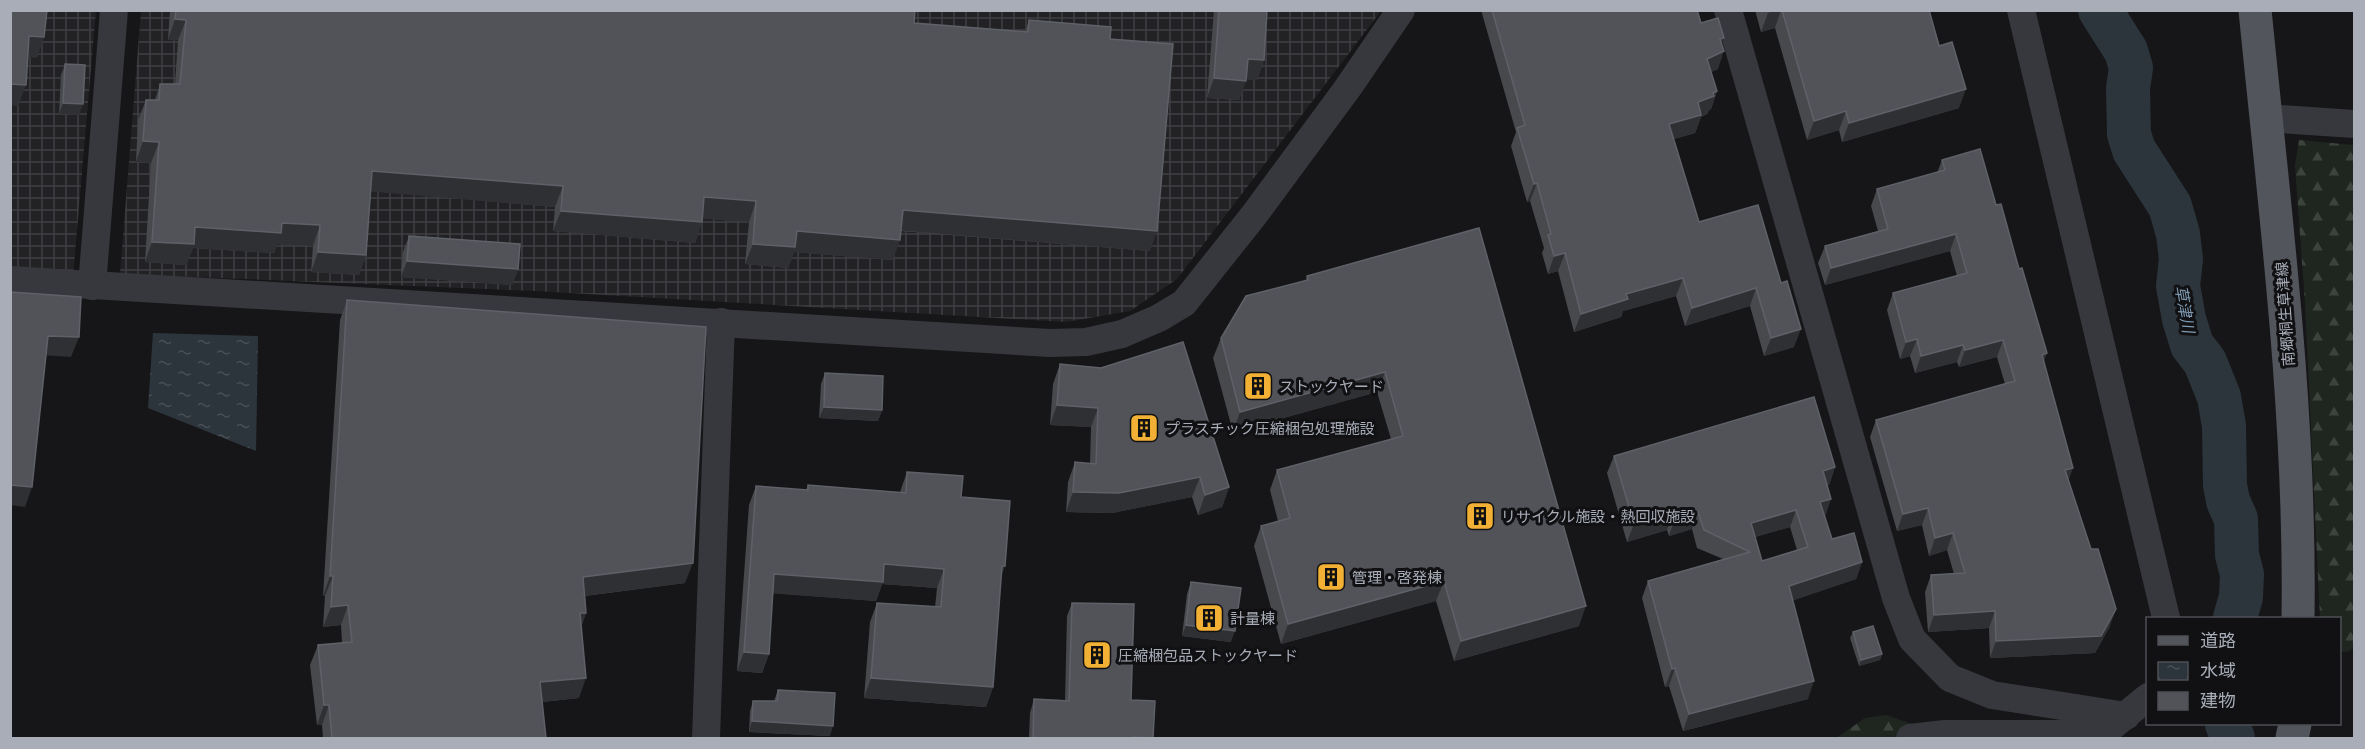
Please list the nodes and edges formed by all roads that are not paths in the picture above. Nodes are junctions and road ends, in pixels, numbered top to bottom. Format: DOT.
graph roads {
  1 [pos="114,10"];
  2 [pos="1401,10"];
  3 [pos="1728,10"];
  4 [pos="2021,10"];
  5 [pos="2255,10"];
  6 [pos="2266,118"];
  7 [pos="2355,124"];
  8 [pos="10,280"];
  9 [pos="92,286"];
  10 [pos="721,322"];
  11 [pos="2166,617"];
  12 [pos="2298,617"];
  13 [pos="2146,699"];
  14 [pos="2126,716"];
  15 [pos="706,738"];
  16 [pos="1910,738"];
  1 -- 9 [label="street"];
  2 -- 10 [label="street"];
  3 -- 14 [label="street"];
  4 -- 11 [label="street"];
  5 -- 6 [label="main road, 南郷桐生草津線"];
  6 -- 7 [label="street"];
  6 -- 12 [label="main road, 南郷桐生草津線"];
  8 -- 9 [label="street"];
  9 -- 10 [label="street"];
  10 -- 15 [label="street"];
  13 -- 14 [label="street"];
  14 -- 16 [label="street"];
}
